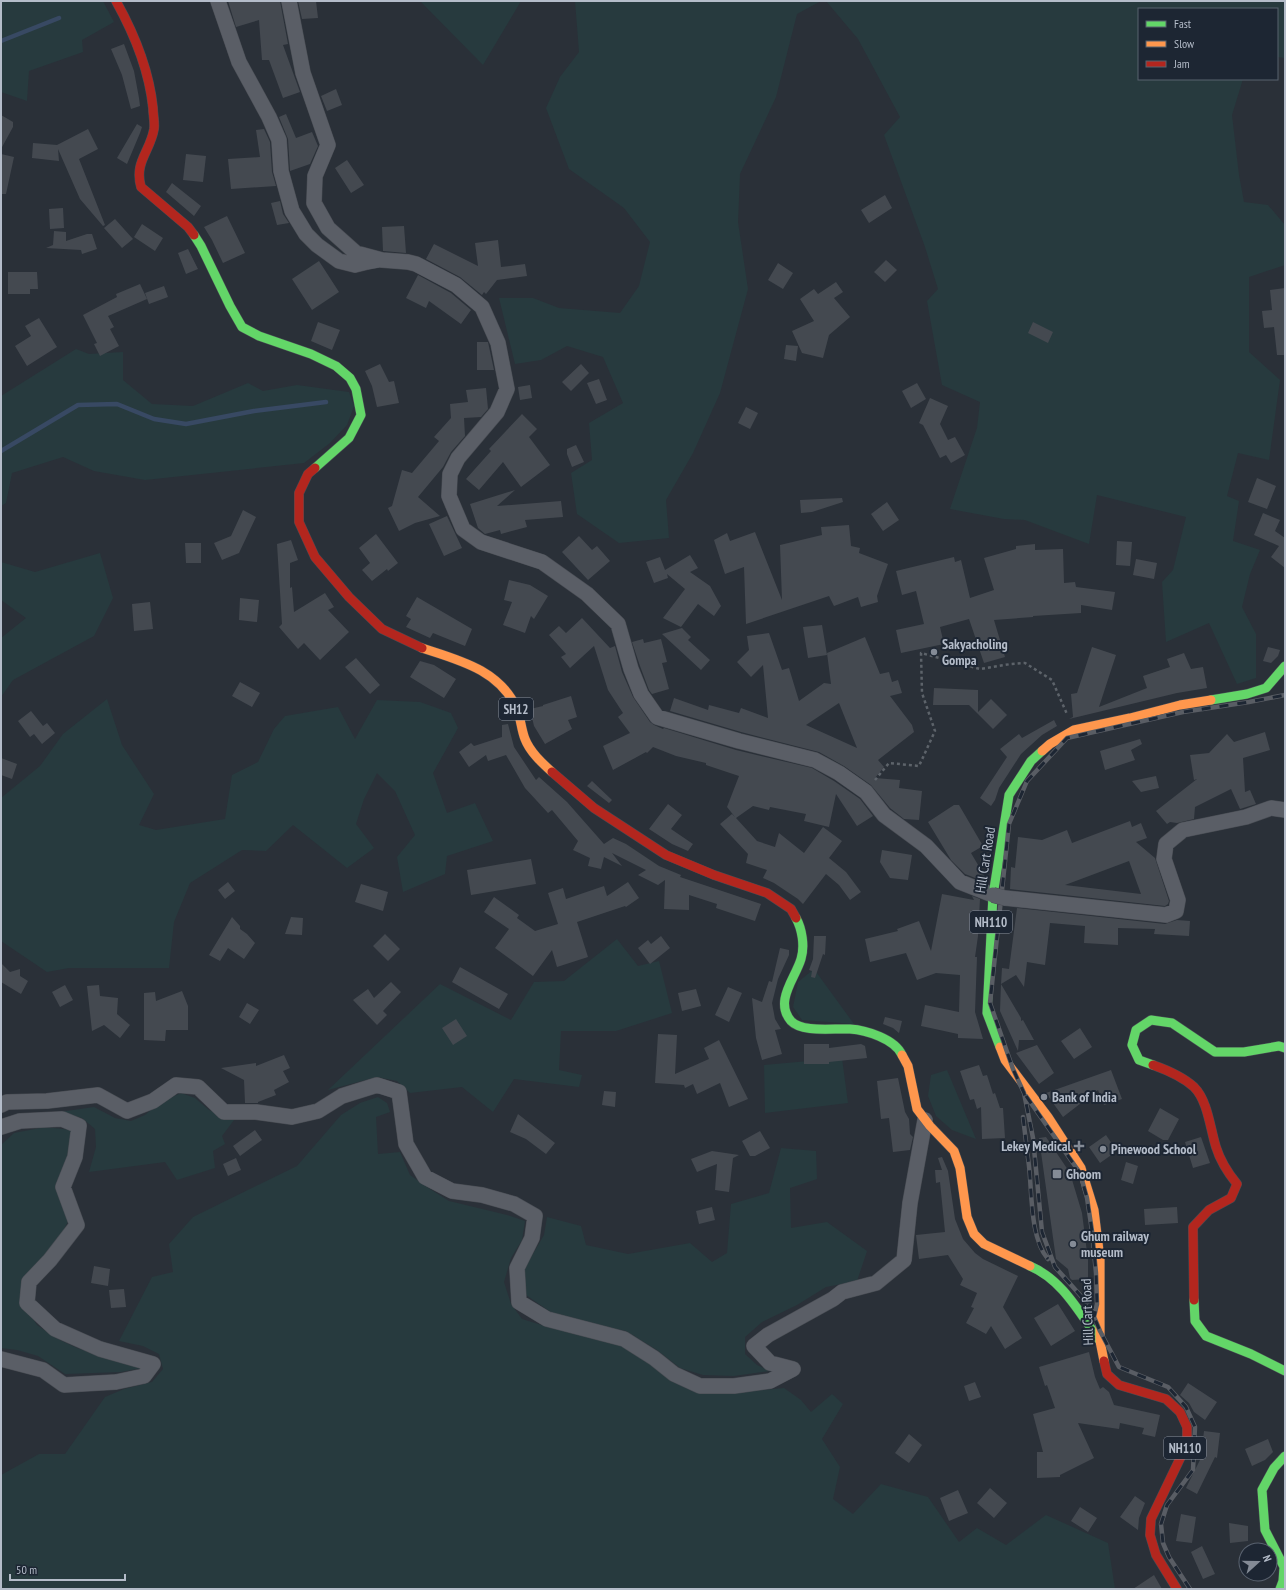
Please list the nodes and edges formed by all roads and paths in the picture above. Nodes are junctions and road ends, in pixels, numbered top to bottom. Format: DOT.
graph roads {
  1 [pos="116,1"];
  2 [pos="218,1"];
  3 [pos="289,1"];
  4 [pos="382,260"];
  5 [pos="1285,666"];
  6 [pos="1074,730"];
  7 [pos="866,792"];
  8 [pos="1285,810"];
  9 [pos="999,897"];
  10 [pos="1285,1048"];
  11 [pos="1,1105"];
  12 [pos="925,1120"];
  13 [pos="1,1127"];
  14 [pos="1100,1341"];
  15 [pos="1,1359"];
  16 [pos="1285,1371"];
  17 [pos="1285,1456"];
  18 [pos="1177,1589"];
  19 [pos="1280,1589"];
  1 -- 12 [label="main road, SH12"];
  2 -- 4 [label="street"];
  3 -- 4 [label="street"];
  4 -- 7 [label="street"];
  5 -- 6 [label="main road, Hill Cart Road / NH110"];
  6 -- 7 [label="path"];
  6 -- 9 [label="main road, Hill Cart Road / NH110"];
  7 -- 9 [label="street"];
  8 -- 9 [label="street"];
  9 -- 14 [label="main road, Hill Cart Road / NH110"];
  10 -- 16 [label="main road"];
  11 -- 12 [label="street"];
  12 -- 14 [label="main road, SH12"];
  13 -- 15 [label="street"];
  14 -- 18 [label="main road, Hill Cart Road / NH110"];
  17 -- 19 [label="main road"];
}
